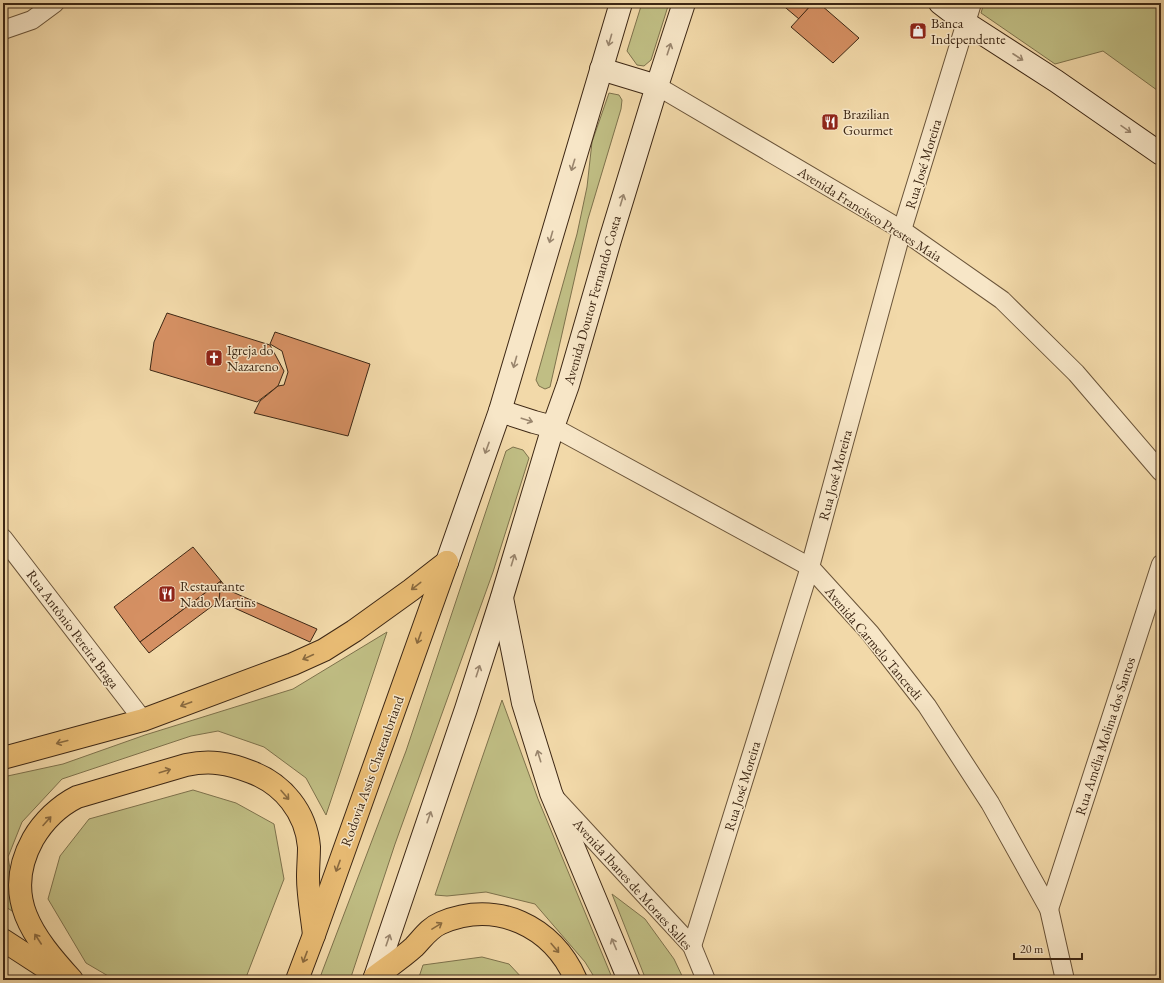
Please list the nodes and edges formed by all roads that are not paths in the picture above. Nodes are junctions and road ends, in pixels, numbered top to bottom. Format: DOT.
graph roads {
  1 [pos="55,3"];
  2 [pos="621,3"];
  3 [pos="684,3"];
  4 [pos="940,3"];
  5 [pos="969,13"];
  6 [pos="3,30"];
  7 [pos="601,69"];
  8 [pos="657,86"];
  9 [pos="1161,154"];
  10 [pos="902,230"];
  11 [pos="500,411"];
  12 [pos="554,427"];
  13 [pos="1161,472"];
  14 [pos="3,538"];
  15 [pos="447,562"];
  16 [pos="1161,564"];
  17 [pos="810,567"];
  18 [pos="502,597"];
  19 [pos="143,720"];
  20 [pos="3,750"];
  21 [pos="35,750"];
  22 [pos="3,758"];
  23 [pos="551,793"];
  24 [pos="1049,909"];
  25 [pos="314,935"];
  26 [pos="3,940"];
  27 [pos="692,946"];
  28 [pos="374,978"];
  29 [pos="64,980"];
  30 [pos="72,980"];
  31 [pos="297,980"];
  32 [pos="576,980"];
  33 [pos="629,980"];
  34 [pos="706,980"];
  35 [pos="1065,980"];
  1 -- 6 [label="street"];
  2 -- 7 [label="main road, one-way"];
  8 -- 3 [label="main road, Avenida Doutor Fernando Costa, one-way"];
  4 -- 5 [label="main road"];
  5 -- 9 [label="main road, one-way"];
  5 -- 10 [label="street, Rua José Moreira"];
  7 -- 8 [label="main road"];
  7 -- 11 [label="main road, one-way"];
  8 -- 10 [label="street, Avenida Francisco Prestes Maia"];
  12 -- 8 [label="main road, Avenida Doutor Fernando Costa, one-way"];
  10 -- 13 [label="street, Avenida Francisco Prestes Maia"];
  10 -- 17 [label="street, Rua José Moreira"];
  11 -- 12 [label="main road, one-way"];
  11 -- 15 [label="main road, one-way"];
  12 -- 17 [label="street, Avenida Carmelo Tancredi"];
  18 -- 12 [label="main road, Avenida Doutor Fernando Costa, one-way"];
  14 -- 19 [label="street, Rua Antônio Pereira Braga"];
  15 -- 19 [label="highway, one-way"];
  15 -- 25 [label="highway, Rodovia Assis Chateaubriand, one-way"];
  16 -- 24 [label="street, Rua Amélia Molina dos Santos"];
  17 -- 24 [label="street, Avenida Carmelo Tancredi"];
  17 -- 27 [label="street, Rua José Moreira"];
  23 -- 18 [label="main road, Avenida Ibanes de Moraes Salles, one-way"];
  28 -- 18 [label="main road, one-way"];
  19 -- 21 [label="highway, one-way"];
  20 -- 21 [label="street"];
  21 -- 22 [label="highway"];
  23 -- 27 [label="street, Avenida Ibanes de Moraes Salles"];
  33 -- 23 [label="main road, Avenida Ibanes de Moraes Salles, one-way"];
  24 -- 35 [label="street, Avenida Carmelo Tancredi"];
  30 -- 25 [label="highway, one-way"];
  25 -- 31 [label="highway, Rodovia Assis Chateaubriand, one-way"];
  26 -- 29 [label="highway"];
  27 -- 34 [label="street, Avenida Ibanes de Moraes Salles"];
  28 -- 32 [label="highway, one-way"];
}
